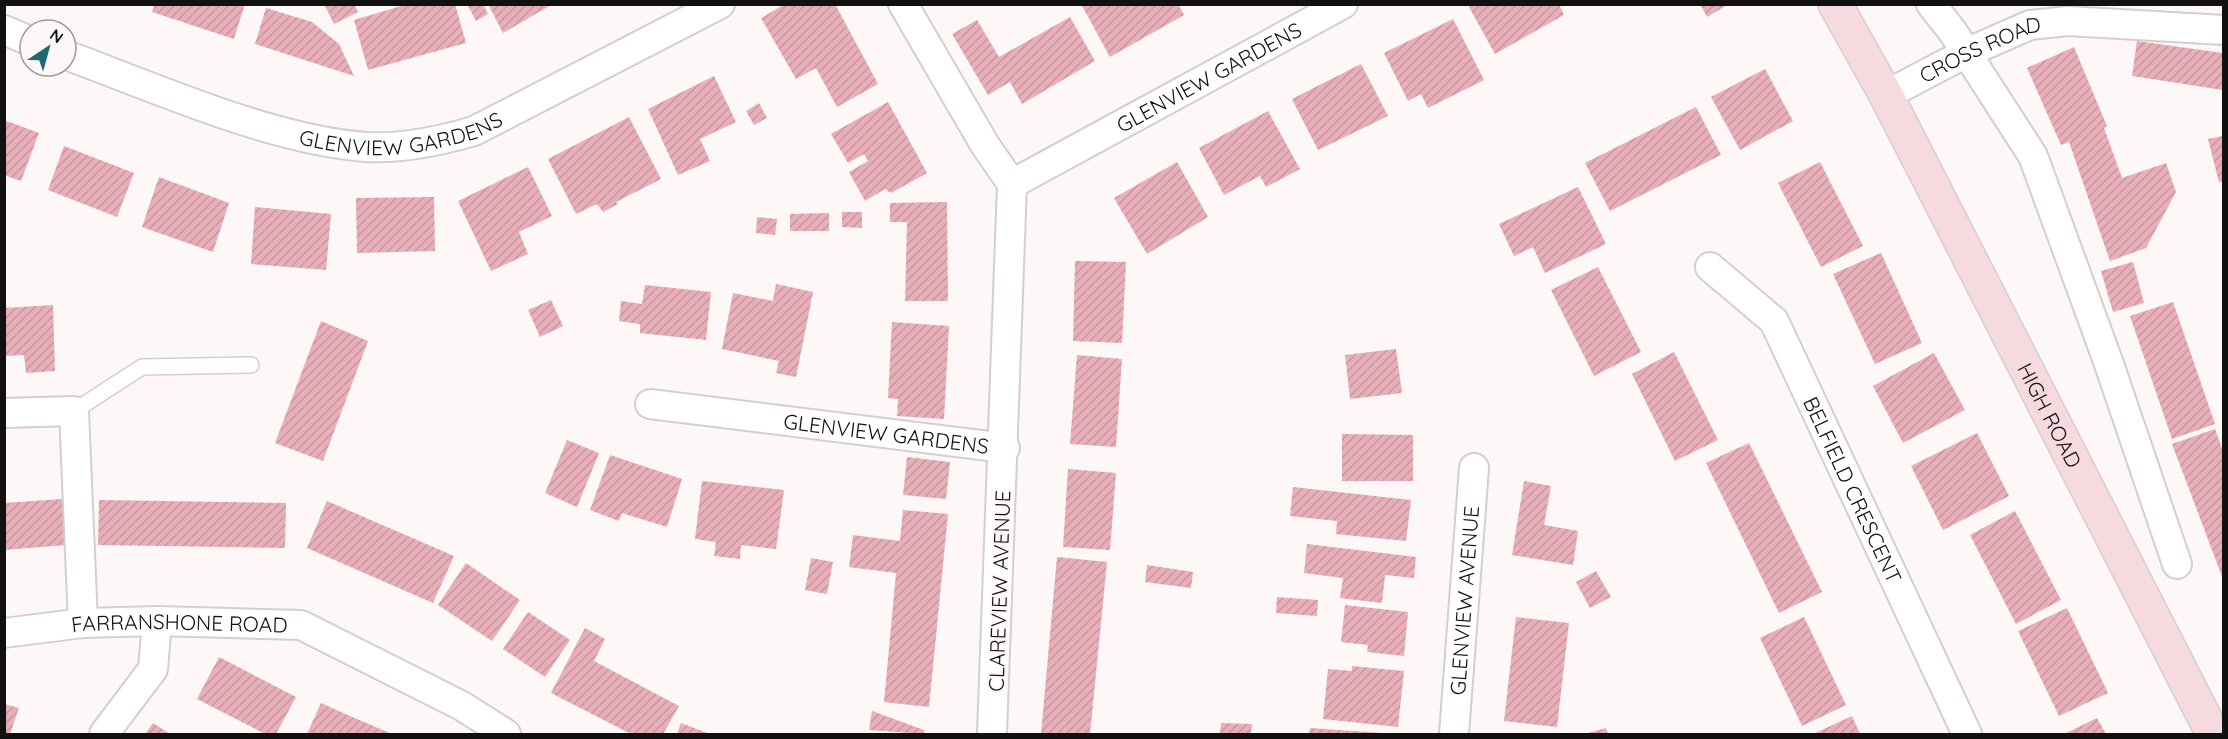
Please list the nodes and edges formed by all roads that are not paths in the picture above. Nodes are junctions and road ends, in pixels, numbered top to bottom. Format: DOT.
graph roads {
  1 [pos="720,4"];
  2 [pos="903,4"];
  3 [pos="1342,4"];
  4 [pos="1835,4"];
  5 [pos="1930,4"];
  6 [pos="4,30"];
  7 [pos="2223,30"];
  8 [pos="18,36"];
  9 [pos="1966,53"];
  10 [pos="78,59"];
  11 [pos="1886,95"];
  12 [pos="1012,184"];
  13 [pos="1710,267"];
  14 [pos="251,365"];
  15 [pos="650,404"];
  16 [pos="74,411"];
  17 [pos="4,414"];
  18 [pos="1005,448"];
  19 [pos="1474,468"];
  20 [pos="2177,564"];
  21 [pos="157,621"];
  22 [pos="83,623"];
  23 [pos="4,633"];
  24 [pos="104,735"];
  25 [pos="507,735"];
  26 [pos="992,735"];
  27 [pos="1454,735"];
  28 [pos="1967,735"];
  29 [pos="2213,735"];
  1 -- 10 [label="street, GLENVIEW GARDENS"];
  2 -- 12 [label="street"];
  3 -- 12 [label="street, GLENVIEW GARDENS"];
  4 -- 11 [label="main road, HIGH ROAD"];
  5 -- 9 [label="street"];
  6 -- 8 [label="street"];
  7 -- 9 [label="street, CROSS ROAD"];
  9 -- 11 [label="street, CROSS ROAD"];
  9 -- 20 [label="street"];
  11 -- 29 [label="main road, HIGH ROAD"];
  12 -- 18 [label="street, GLENVIEW GARDENS"];
  13 -- 28 [label="street, BELFIELD CRESCENT"];
  14 -- 16 [label="lane"];
  15 -- 18 [label="street, GLENVIEW GARDENS"];
  16 -- 17 [label="street"];
  16 -- 22 [label="street"];
  18 -- 26 [label="street, CLAREVIEW AVENUE"];
  19 -- 27 [label="street, GLENVIEW AVENUE"];
  21 -- 22 [label="street, FARRANSHONE ROAD"];
  21 -- 24 [label="street"];
  21 -- 25 [label="street, FARRANSHONE ROAD"];
  22 -- 23 [label="street, FARRANSHONE ROAD"];
}
